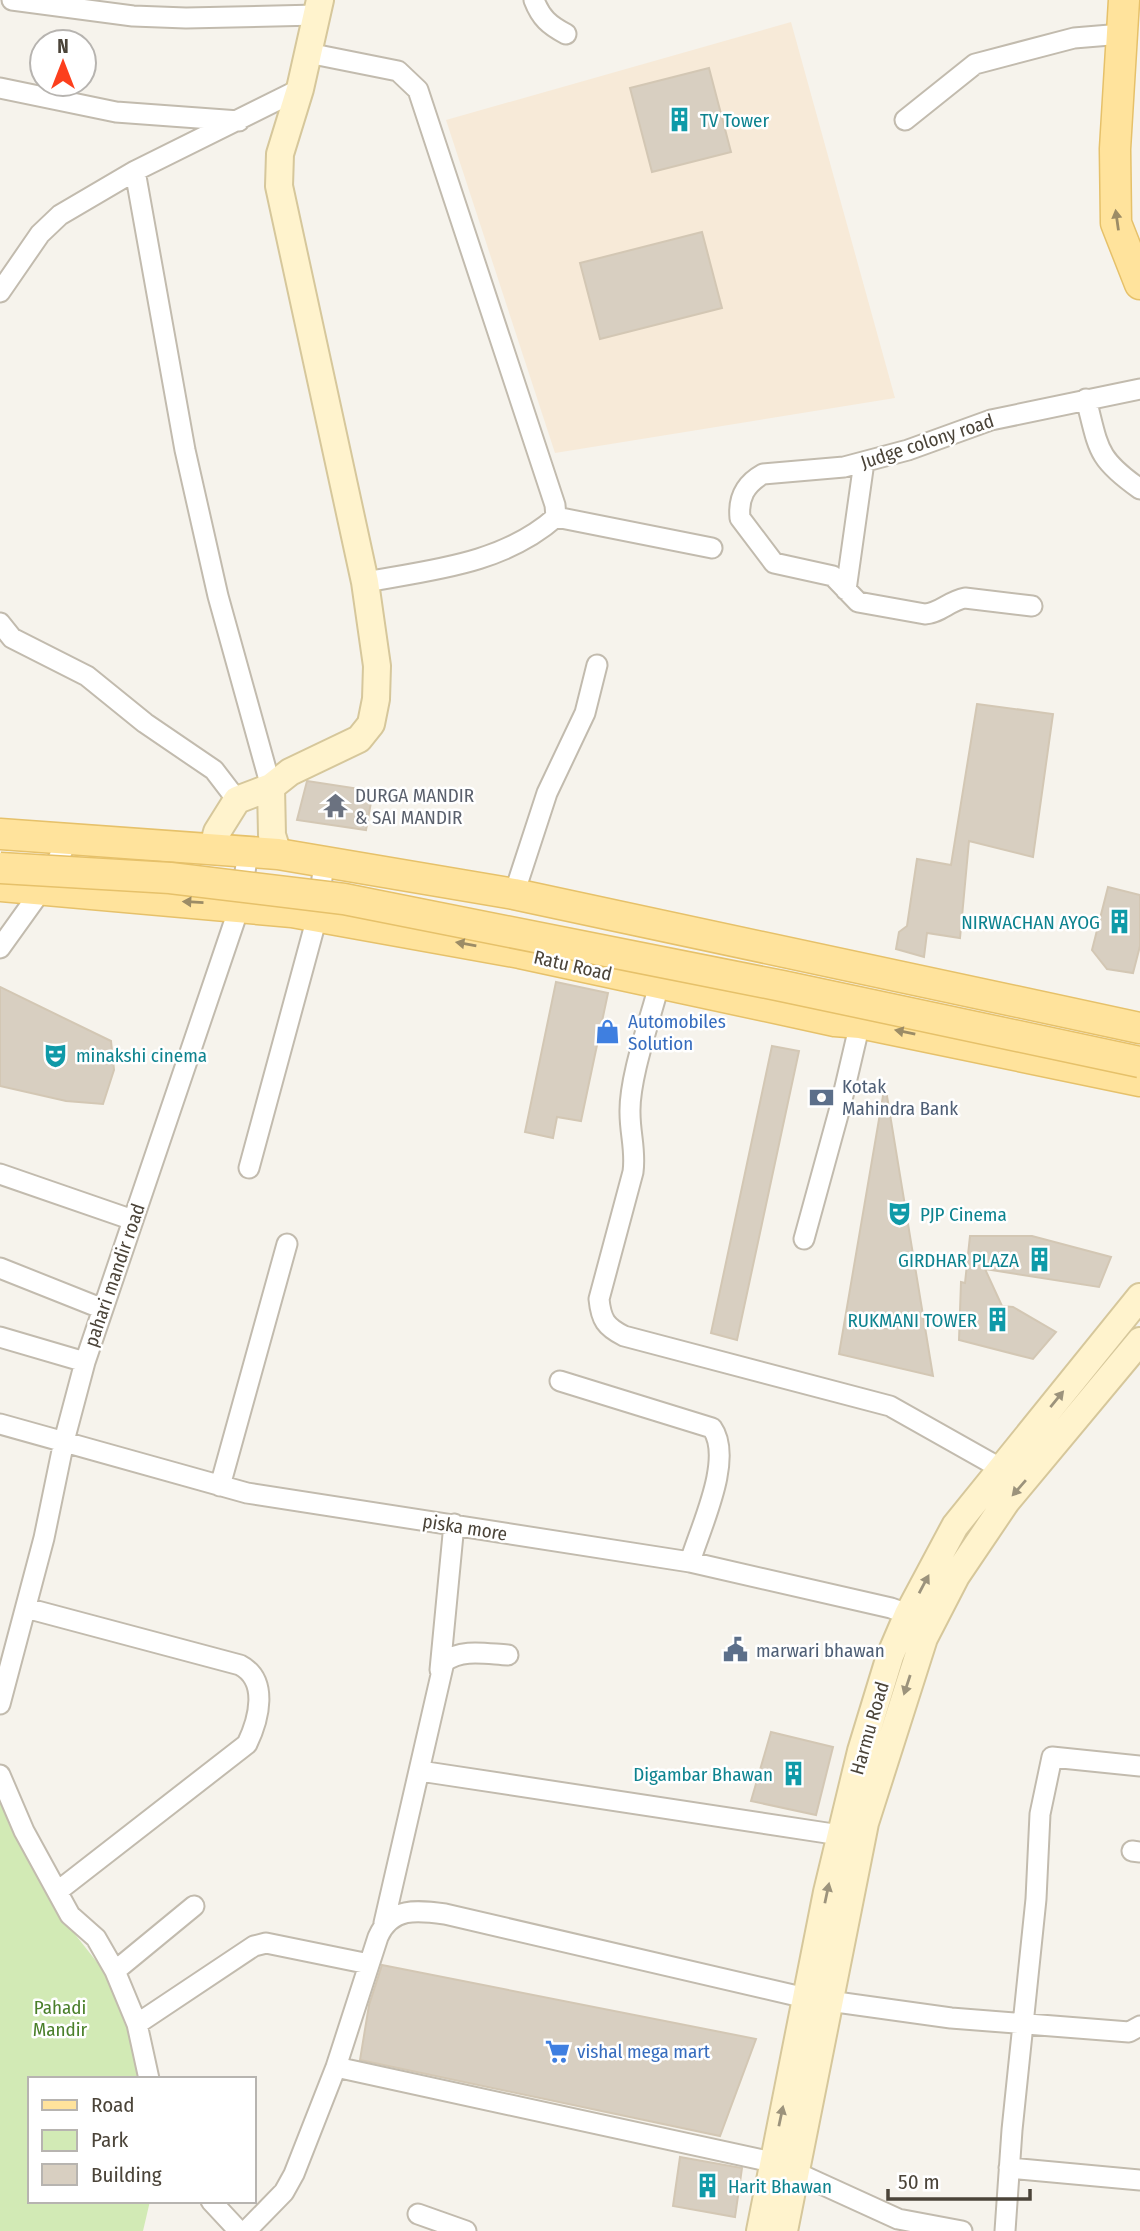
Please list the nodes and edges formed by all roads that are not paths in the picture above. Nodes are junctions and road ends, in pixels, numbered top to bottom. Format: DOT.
graph roads {
  1 [pos="12,0"];
  2 [pos="534,0"];
  3 [pos="1124,0"];
  4 [pos="318,8"];
  5 [pos="566,34"];
  6 [pos="1122,34"];
  7 [pos="308,52"];
  8 [pos="0,88"];
  9 [pos="300,89"];
  10 [pos="905,120"];
  11 [pos="240,121"];
  12 [pos="135,172"];
  13 [pos="1140,284"];
  14 [pos="0,292"];
  15 [pos="1140,390"];
  16 [pos="1086,399"];
  17 [pos="864,463"];
  18 [pos="1140,489"];
  19 [pos="556,517"];
  20 [pos="712,548"];
  21 [pos="365,582"];
  22 [pos="846,590"];
  23 [pos="1032,606"];
  24 [pos="0,623"];
  25 [pos="597,665"];
  26 [pos="271,788"];
  27 [pos="237,800"];
  28 [pos="0,834"];
  29 [pos="69,838"];
  30 [pos="0,850"];
  31 [pos="212,850"];
  32 [pos="248,852"];
  33 [pos="278,854"];
  34 [pos="324,863"];
  35 [pos="0,868"];
  36 [pos="0,886"];
  37 [pos="43,888"];
  38 [pos="514,894"];
  39 [pos="240,905"];
  40 [pos="317,917"];
  41 [pos="0,948"];
  42 [pos="659,985"];
  43 [pos="860,1023"];
  44 [pos="1140,1028"];
  45 [pos="1140,1043"];
  46 [pos="1140,1062"];
  47 [pos="1140,1081"];
  48 [pos="249,1168"];
  49 [pos="0,1174"];
  50 [pos="133,1220"];
  51 [pos="804,1238"];
  52 [pos="288,1244"];
  53 [pos="0,1268"];
  54 [pos="1140,1297"];
  55 [pos="103,1309"];
  56 [pos="0,1337"];
  57 [pos="1140,1341"];
  58 [pos="85,1362"];
  59 [pos="561,1381"];
  60 [pos="0,1424"];
  61 [pos="64,1441"];
  62 [pos="1000,1468"];
  63 [pos="220,1486"];
  64 [pos="454,1524"];
  65 [pos="690,1562"];
  66 [pos="26,1608"];
  67 [pos="920,1618"];
  68 [pos="509,1655"];
  69 [pos="440,1673"];
  70 [pos="0,1704"];
  71 [pos="1140,1766"];
  72 [pos="420,1771"];
  73 [pos="0,1775"];
  74 [pos="840,1835"];
  75 [pos="58,1891"];
  76 [pos="194,1906"];
  77 [pos="384,1923"];
  78 [pos="369,1964"];
  79 [pos="115,1972"];
  80 [pos="818,2000"];
  81 [pos="1025,2022"];
  82 [pos="137,2024"];
  83 [pos="1140,2026"];
  84 [pos="336,2067"];
  85 [pos="149,2077"];
  86 [pos="783,2167"];
  87 [pos="1009,2168"];
  88 [pos="1140,2180"];
  89 [pos="213,2203"];
  90 [pos="418,2214"];
  91 [pos="239,2231"];
  92 [pos="246,2231"];
  93 [pos="466,2231"];
  94 [pos="760,2231"];
  95 [pos="784,2231"];
  96 [pos="962,2231"];
  97 [pos="1006,2231"];
  1 -- 4 [label="street"];
  2 -- 5 [label="street"];
  3 -- 6 [label="main road"];
  4 -- 7 [label="main road"];
  6 -- 10 [label="street"];
  13 -- 6 [label="main road, one-way"];
  7 -- 9 [label="main road"];
  7 -- 19 [label="street"];
  8 -- 11 [label="street"];
  9 -- 11 [label="street"];
  9 -- 21 [label="main road"];
  11 -- 12 [label="street"];
  12 -- 14 [label="street"];
  12 -- 26 [label="street"];
  15 -- 16 [label="street, Judge colony road"];
  16 -- 17 [label="street, Judge colony road"];
  16 -- 18 [label="street"];
  17 -- 22 [label="street"];
  17 -- 22 [label="street, Judge colony road"];
  19 -- 20 [label="street"];
  19 -- 21 [label="street"];
  21 -- 26 [label="main road"];
  22 -- 23 [label="street, Judge colony road"];
  24 -- 27 [label="street"];
  25 -- 38 [label="street"];
  26 -- 27 [label="main road"];
  26 -- 33 [label="main road"];
  27 -- 31 [label="main road"];
  28 -- 29 [label="main road"];
  29 -- 31 [label="main road"];
  29 -- 37 [label="street"];
  30 -- 45 [label="main road"];
  31 -- 32 [label="main road"];
  32 -- 33 [label="main road"];
  32 -- 39 [label="street, pahari mandir road"];
  33 -- 34 [label="main road"];
  34 -- 38 [label="main road"];
  34 -- 40 [label="street"];
  35 -- 46 [label="main road, bridge"];
  36 -- 37 [label="main road, Ratu Road"];
  39 -- 37 [label="main road, Ratu Road, one-way"];
  37 -- 41 [label="street"];
  38 -- 44 [label="main road"];
  39 -- 40 [label="main road, Ratu Road"];
  39 -- 50 [label="street, pahari mandir road"];
  42 -- 40 [label="main road, Ratu Road, one-way"];
  40 -- 48 [label="street"];
  42 -- 43 [label="main road, Ratu Road"];
  42 -- 62 [label="street"];
  47 -- 43 [label="main road, Ratu Road, one-way"];
  43 -- 51 [label="street"];
  49 -- 50 [label="street"];
  50 -- 55 [label="street, pahari mandir road"];
  52 -- 63 [label="street"];
  53 -- 55 [label="street"];
  62 -- 54 [label="main road, Harmu Road, one-way"];
  55 -- 58 [label="street, pahari mandir road"];
  56 -- 58 [label="street"];
  57 -- 67 [label="main road, Harmu Road, one-way"];
  58 -- 61 [label="street, pahari mandir road"];
  59 -- 65 [label="street"];
  60 -- 61 [label="street, piska more"];
  61 -- 63 [label="street, piska more"];
  61 -- 66 [label="street, pahari mandir road"];
  67 -- 62 [label="main road, Harmu Road, one-way"];
  63 -- 64 [label="street, piska more"];
  64 -- 65 [label="street, piska more"];
  64 -- 69 [label="street"];
  65 -- 67 [label="street, piska more"];
  66 -- 70 [label="street, pahari mandir road"];
  66 -- 75 [label="street"];
  67 -- 74 [label="main road, Harmu Road"];
  67 -- 80 [label="main road, Harmu Road, one-way"];
  68 -- 69 [label="street"];
  69 -- 72 [label="street"];
  71 -- 81 [label="street"];
  72 -- 74 [label="street"];
  72 -- 77 [label="street"];
  73 -- 75 [label="street"];
  80 -- 74 [label="main road, Harmu Road, one-way"];
  75 -- 79 [label="street"];
  76 -- 79 [label="street"];
  77 -- 78 [label="street"];
  77 -- 80 [label="street"];
  78 -- 82 [label="street"];
  78 -- 84 [label="street"];
  79 -- 82 [label="street"];
  80 -- 81 [label="street"];
  80 -- 86 [label="main road, Harmu Road"];
  81 -- 83 [label="street"];
  81 -- 87 [label="street"];
  82 -- 85 [label="street"];
  84 -- 86 [label="street"];
  84 -- 92 [label="street"];
  86 -- 94 [label="main road, Harmu Road"];
  86 -- 95 [label="main road, Harmu Road"];
  86 -- 96 [label="street"];
  87 -- 88 [label="street"];
  87 -- 97 [label="street"];
  89 -- 91 [label="street"];
  90 -- 93 [label="street"];
}
